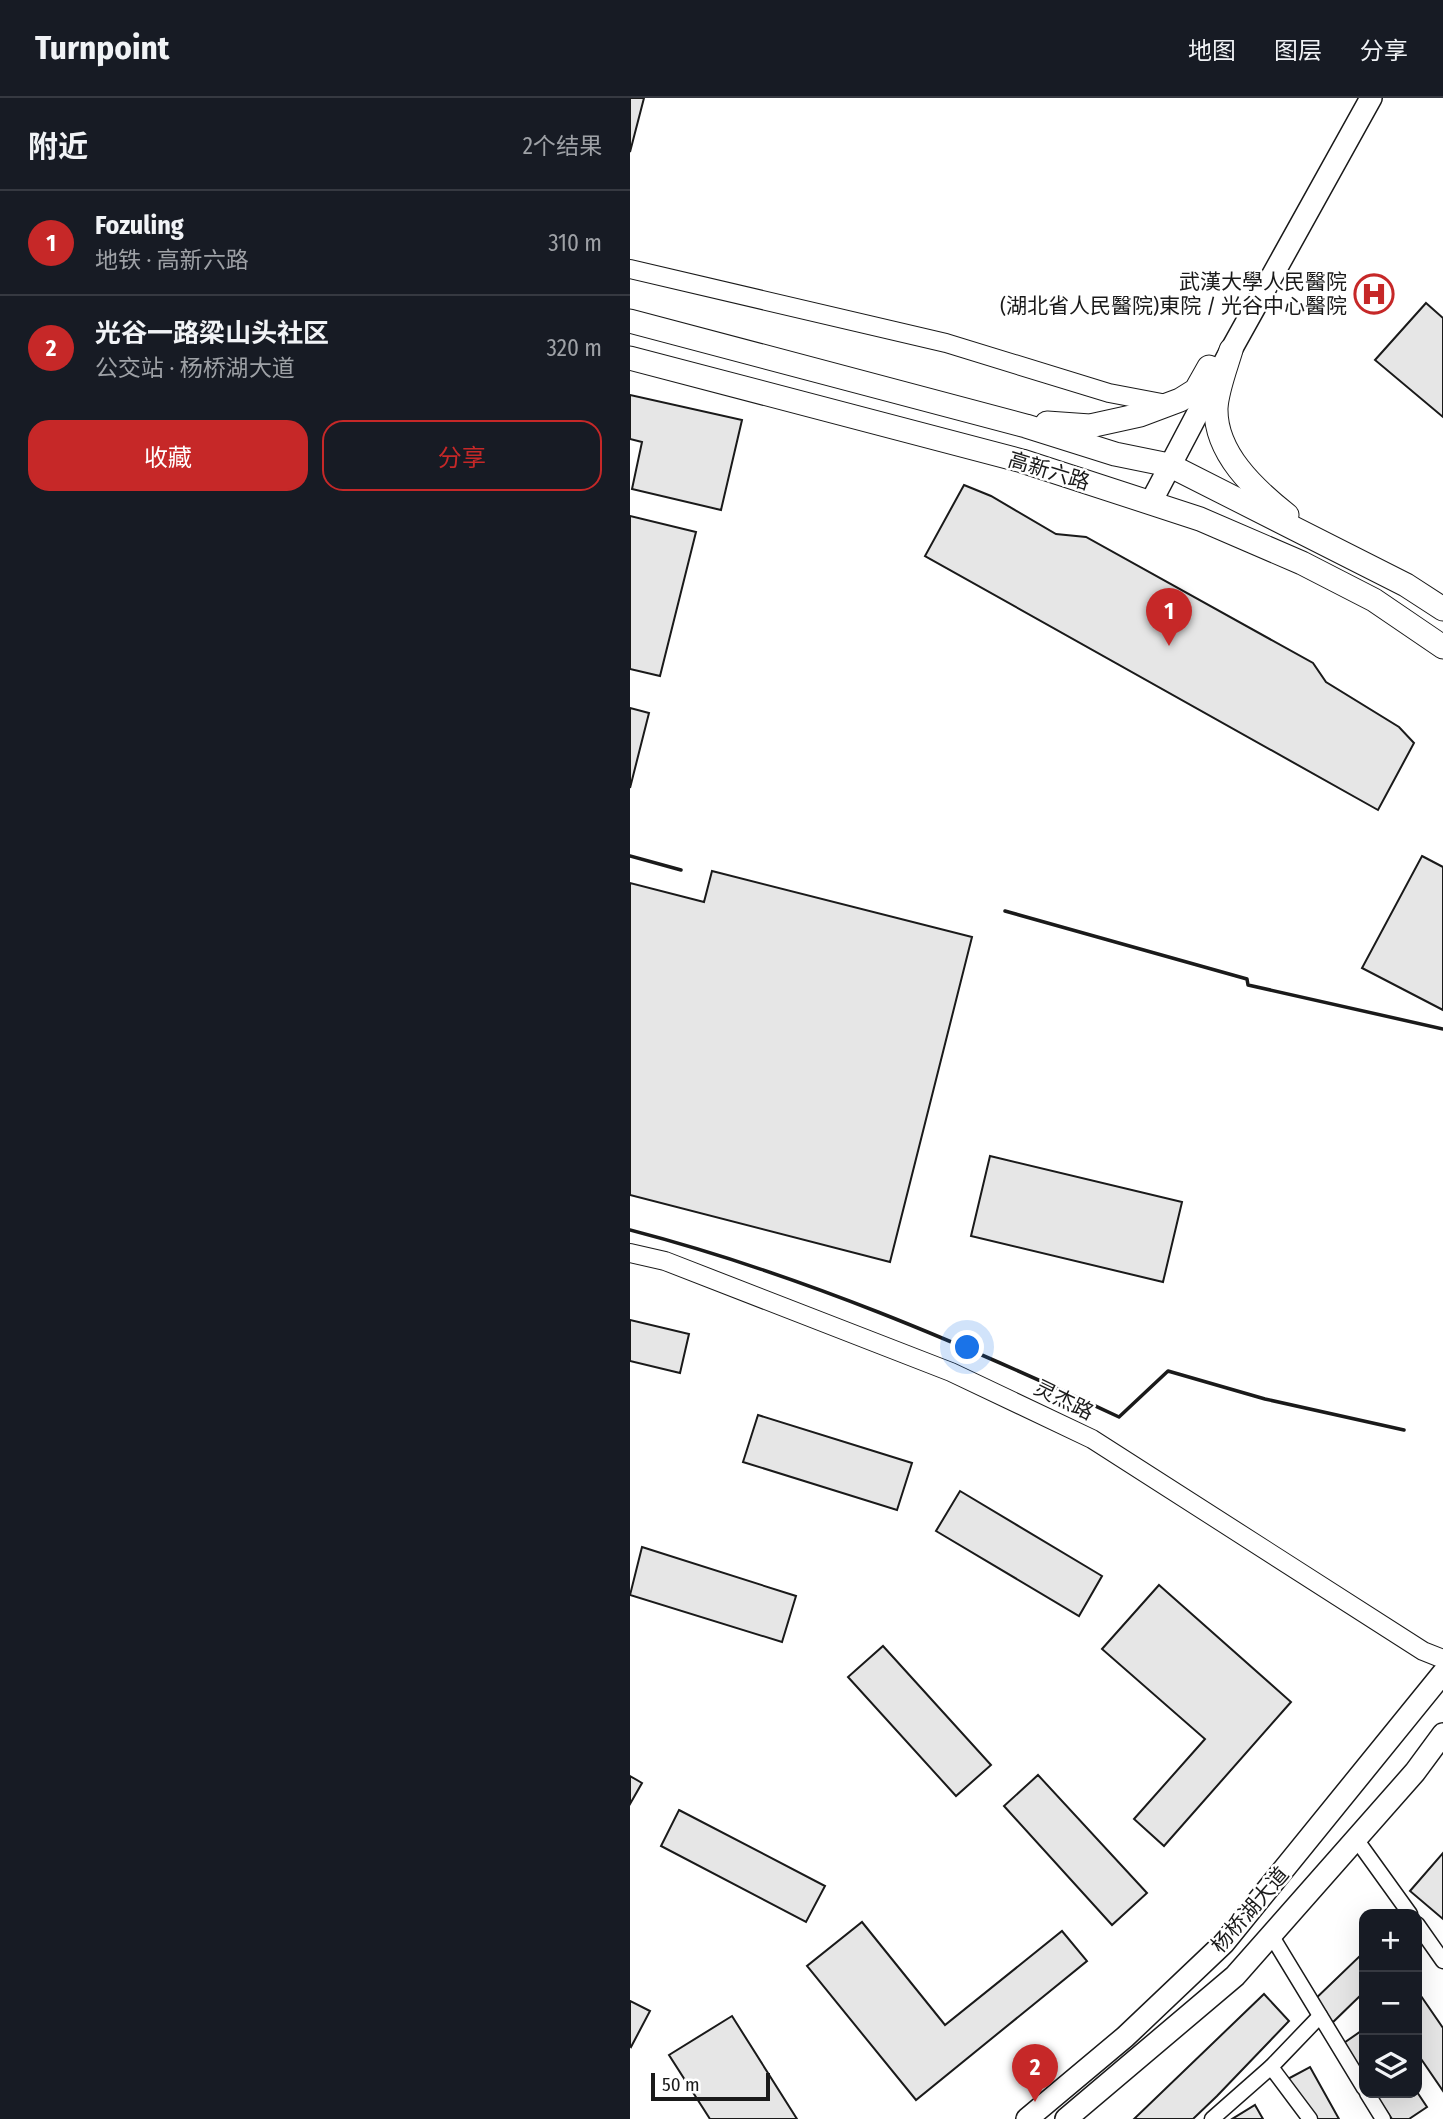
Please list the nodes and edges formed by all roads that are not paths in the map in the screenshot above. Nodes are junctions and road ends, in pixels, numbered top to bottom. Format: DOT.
graph roads {
  1 [pos="1358,98"];
  2 [pos="1371,98"];
  3 [pos="630,269"];
  4 [pos="630,321"];
  5 [pos="1231,350"];
  6 [pos="630,358"];
  7 [pos="1209,367"];
  8 [pos="1167,404"];
  9 [pos="1006,421"];
  10 [pos="1163,464"];
  11 [pos="1143,500"];
  12 [pos="1322,543"];
  13 [pos="1443,609"];
  14 [pos="1443,647"];
  15 [pos="630,1253"];
  16 [pos="1443,1659"];
  17 [pos="1443,1673"];
  18 [pos="1443,1734"];
  19 [pos="1443,1744"];
  20 [pos="1425,1758"];
  21 [pos="1356,1839"];
  22 [pos="1406,1909"];
  23 [pos="1422,1931"];
  24 [pos="1271,1935"];
  25 [pos="1443,1961"];
  26 [pos="1320,2016"];
  27 [pos="1271,2067"];
  28 [pos="1359,2080"];
  29 [pos="1370,2098"];
  30 [pos="1027,2119"];
  31 [pos="1066,2119"];
  32 [pos="1212,2119"];
  33 [pos="1310,2119"];
  34 [pos="1384,2119"];
  1 -- 7 [label="main road"];
  2 -- 5 [label="main road"];
  3 -- 8 [label="street"];
  4 -- 9 [label="main road, 高新六路"];
  5 -- 10 [label="main road"];
  5 -- 12 [label="main road"];
  6 -- 11 [label="main road, 高新六路"];
  7 -- 8 [label="main road"];
  7 -- 10 [label="main road"];
  8 -- 9 [label="main road"];
  9 -- 10 [label="main road, 高新六路"];
  10 -- 11 [label="main road"];
  10 -- 12 [label="main road, 高新六路"];
  11 -- 14 [label="main road, 高新六路"];
  12 -- 13 [label="main road, 高新六路"];
  15 -- 16 [label="street, 灵杰路"];
  17 -- 30 [label="main road, 杨桥湖大道"];
  18 -- 20 [label="main road, 杨桥湖大道"];
  19 -- 20 [label="main road"];
  20 -- 21 [label="main road, 杨桥湖大道"];
  21 -- 22 [label="street"];
  21 -- 24 [label="main road, 杨桥湖大道"];
  23 -- 25 [label="street"];
  24 -- 26 [label="street"];
  24 -- 31 [label="main road, 杨桥湖大道"];
  26 -- 27 [label="street"];
  26 -- 28 [label="street"];
  27 -- 32 [label="street"];
  27 -- 33 [label="street"];
  29 -- 34 [label="street"];
}
